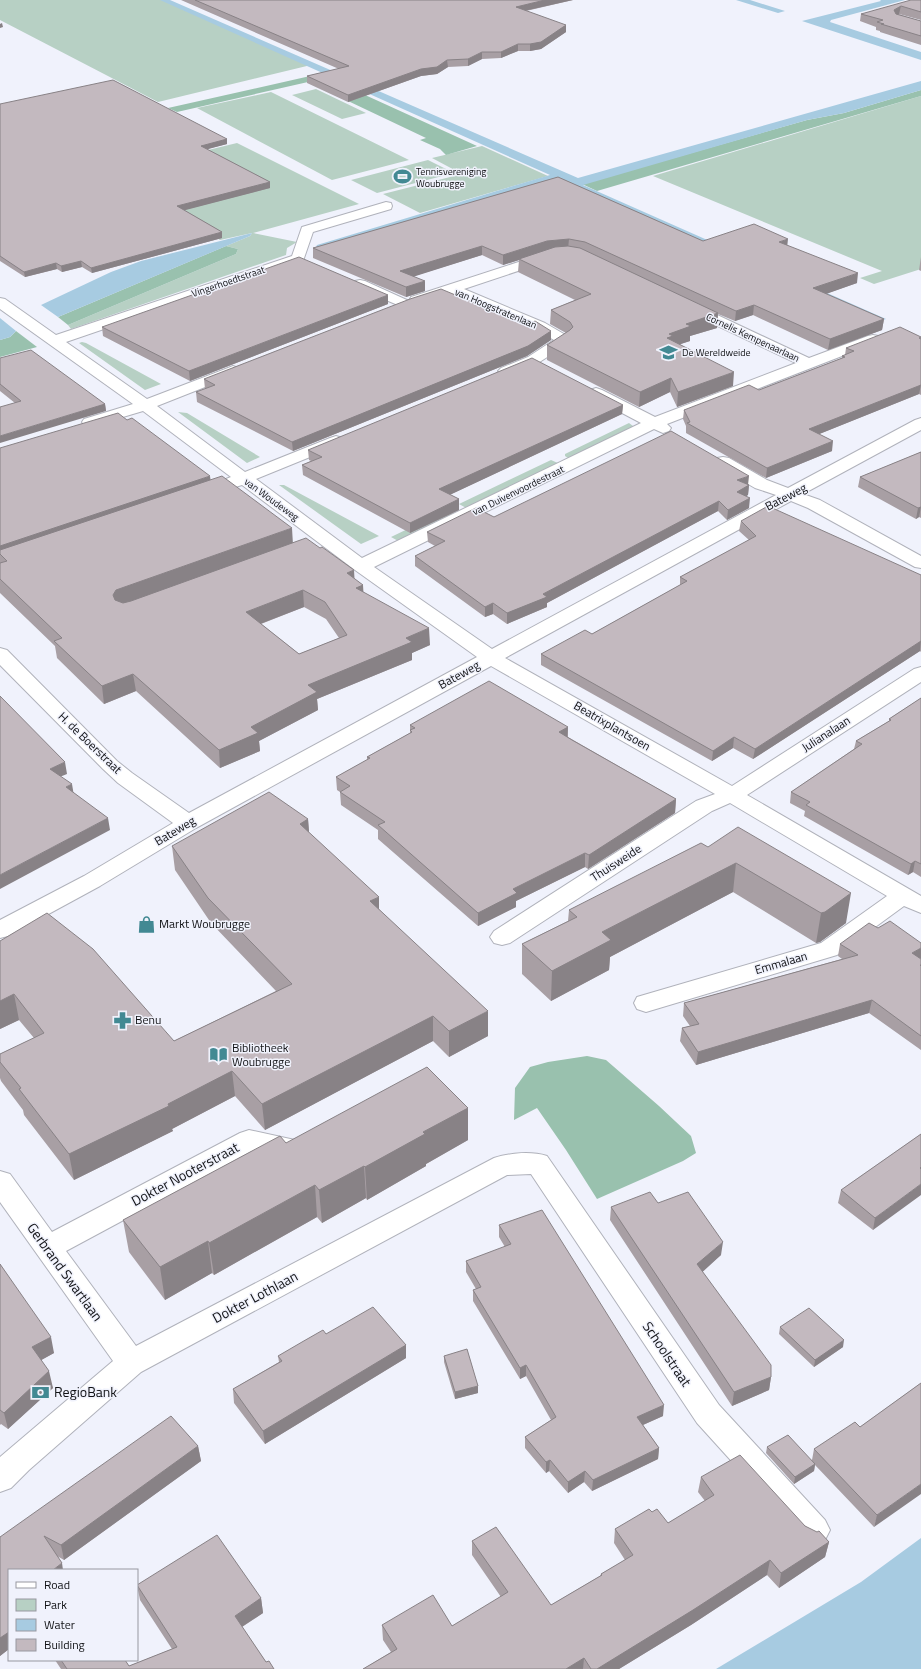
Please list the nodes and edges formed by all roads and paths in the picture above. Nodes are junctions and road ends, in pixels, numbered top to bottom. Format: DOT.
graph roads {
  1 [pos="386,206"];
  2 [pos="558,254"];
  3 [pos="298,258"];
  4 [pos="312,264"];
  5 [pos="346,278"];
  6 [pos="450,288"];
  7 [pos="0,302"];
  8 [pos="679,302"];
  9 [pos="405,304"];
  10 [pos="383,313"];
  11 [pos="886,334"];
  12 [pos="52,341"];
  13 [pos="809,364"];
  14 [pos="246,366"];
  15 [pos="490,378"];
  16 [pos="581,385"];
  17 [pos="145,406"];
  18 [pos="654,423"];
  19 [pos="921,424"];
  20 [pos="79,426"];
  21 [pos="352,435"];
  22 [pos="674,435"];
  23 [pos="707,453"];
  24 [pos="244,479"];
  25 [pos="215,489"];
  26 [pos="790,494"];
  27 [pos="327,540"];
  28 [pos="306,548"];
  29 [pos="921,563"];
  30 [pos="361,566"];
  31 [pos="0,654"];
  32 [pos="491,658"];
  33 [pos="921,673"];
  34 [pos="732,795"];
  35 [pos="188,823"];
  36 [pos="912,900"];
  37 [pos="0,930"];
  38 [pos="502,937"];
  39 [pos="646,1003"];
  40 [pos="314,1142"];
  41 [pos="538,1163"];
  42 [pos="0,1181"];
  43 [pos="48,1246"];
  44 [pos="131,1363"];
  45 [pos="0,1478"];
  46 [pos="814,1530"];
  1 -- 3 [label="street"];
  2 -- 6 [label="street"];
  3 -- 4 [label="street"];
  3 -- 12 [label="street, Vingerhoedtstraat"];
  5 -- 9 [label="street"];
  6 -- 9 [label="street"];
  6 -- 15 [label="street, van Hoogstratenlaan"];
  7 -- 12 [label="street, van Woudeweg"];
  8 -- 13 [label="street, Cornelis Kempenaarlaan"];
  9 -- 10 [label="street"];
  11 -- 13 [label="street, Cornelis Kempenaarlaan"];
  12 -- 17 [label="street, van Woudeweg"];
  13 -- 18 [label="street, Cornelis Kempenaarlaan"];
  14 -- 17 [label="street"];
  16 -- 18 [label="street"];
  17 -- 20 [label="street"];
  17 -- 24 [label="street, van Woudeweg"];
  18 -- 22 [label="street"];
  18 -- 30 [label="street, van Duivenvoordestraat"];
  19 -- 26 [label="street, Bateweg"];
  21 -- 24 [label="street"];
  23 -- 26 [label="street"];
  24 -- 25 [label="street"];
  24 -- 27 [label="street, van Woudeweg"];
  26 -- 29 [label="street"];
  26 -- 32 [label="street, Bateweg"];
  27 -- 28 [label="street"];
  27 -- 30 [label="street, van Woudeweg"];
  30 -- 32 [label="street, van Woudeweg"];
  31 -- 35 [label="street, H. de Boerstraat"];
  32 -- 34 [label="street, Beatrixplantsoen"];
  32 -- 35 [label="street, Bateweg"];
  33 -- 34 [label="street, Julianalaan"];
  34 -- 36 [label="street, Emmalaan"];
  34 -- 38 [label="street, Thuisweide"];
  35 -- 37 [label="street, Bateweg"];
  36 -- 39 [label="street, Emmalaan"];
  40 -- 43 [label="street, Dokter Nooterstraat"];
  41 -- 44 [label="street, Dokter Lothlaan"];
  41 -- 46 [label="street, Schoolstraat"];
  42 -- 43 [label="street, Gerbrand Swartlaan"];
  43 -- 44 [label="street, Gerbrand Swartlaan"];
  44 -- 45 [label="street, Dokter Lothlaan"];
}
